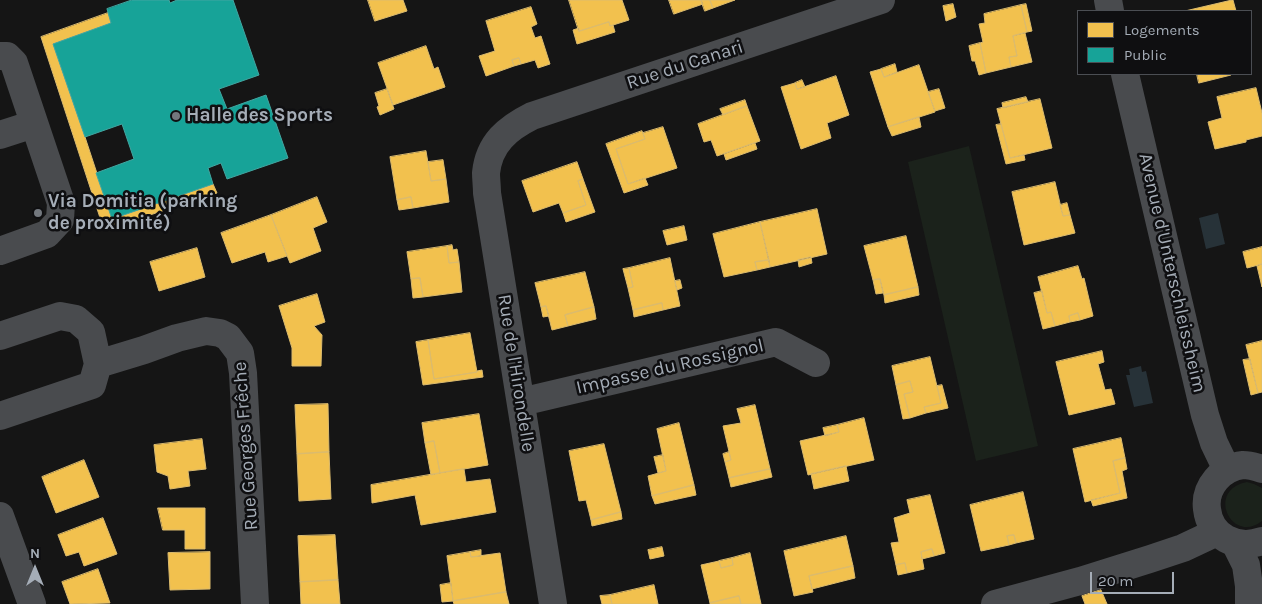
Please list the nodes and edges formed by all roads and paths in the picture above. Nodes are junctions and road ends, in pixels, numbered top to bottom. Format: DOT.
graph roads {
  1 [pos="880,0"];
  2 [pos="0,56"];
  3 [pos="1125,75"];
  4 [pos="34,124"];
  5 [pos="0,135"];
  6 [pos="496,143"];
  7 [pos="0,251"];
  8 [pos="0,336"];
  9 [pos="816,363"];
  10 [pos="98,364"];
  11 [pos="521,402"];
  12 [pos="0,416"];
  13 [pos="1262,469"];
  14 [pos="1227,470"];
  15 [pos="0,516"];
  16 [pos="1226,538"];
  17 [pos="1262,541"];
  18 [pos="32,604"];
  19 [pos="255,604"];
  20 [pos="552,604"];
  21 [pos="994,604"];
  22 [pos="1250,604"];
  1 -- 6 [label="street, Rue du Canari"];
  2 -- 4 [label="street"];
  3 -- 14 [label="street, Avenue d'Unterschleissheim"];
  4 -- 5 [label="street"];
  4 -- 7 [label="street"];
  6 -- 11 [label="street, Rue de l'Hirondelle"];
  8 -- 10 [label="street"];
  9 -- 11 [label="street, Impasse du Rossignol"];
  10 -- 12 [label="street"];
  10 -- 19 [label="street, Rue Georges Frêche"];
  11 -- 20 [label="street, Rue de l'Hirondelle"];
  13 -- 14 [label="street"];
  14 -- 16 [label="street"];
  15 -- 18 [label="street"];
  16 -- 17 [label="street"];
  16 -- 21 [label="street"];
  16 -- 22 [label="street"];
}
